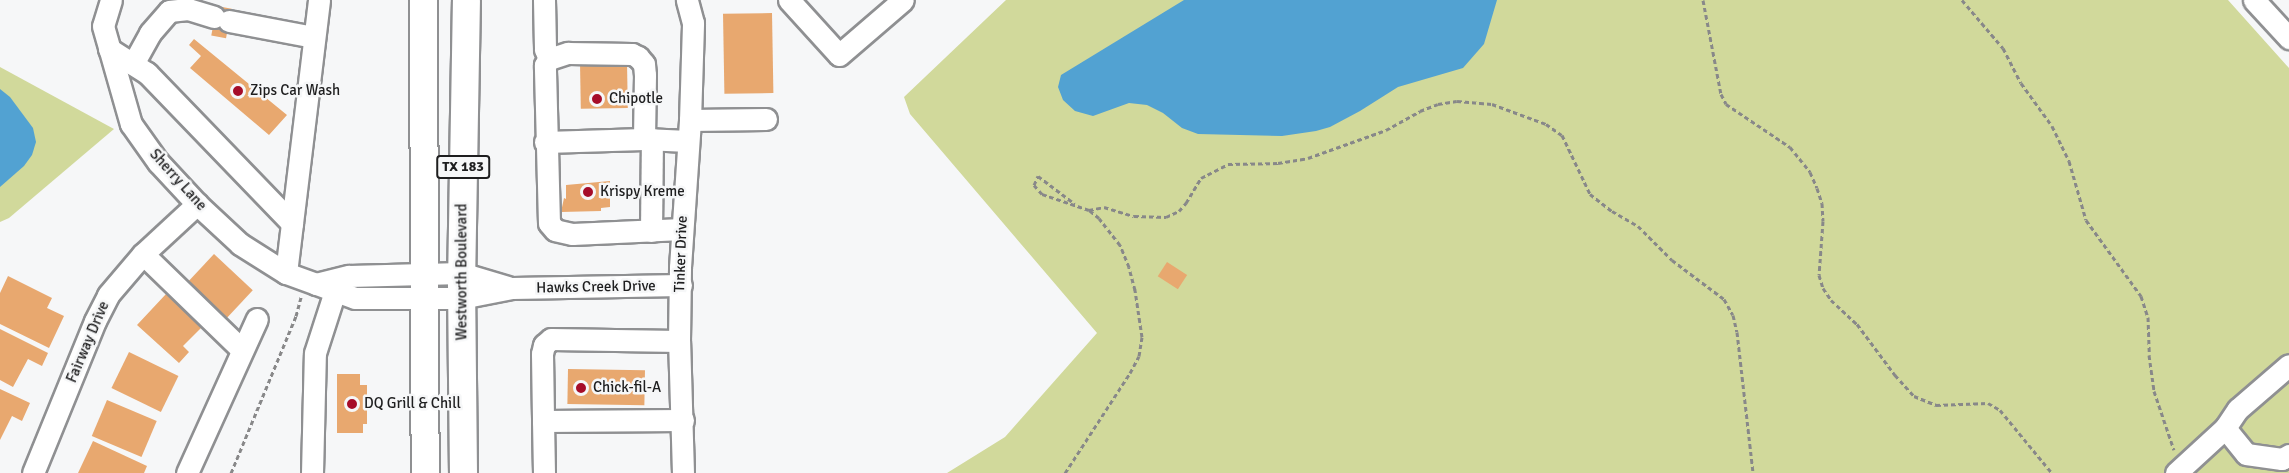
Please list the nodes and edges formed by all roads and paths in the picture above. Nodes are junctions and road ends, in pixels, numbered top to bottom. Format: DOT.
graph roads {
  1 [pos="111,0"];
  2 [pos="319,0"];
  3 [pos="423,0"];
  4 [pos="466,0"];
  5 [pos="544,0"];
  6 [pos="687,0"];
  7 [pos="789,0"];
  8 [pos="903,0"];
  9 [pos="1703,0"];
  10 [pos="1962,0"];
  11 [pos="2254,0"];
  12 [pos="314,37"];
  13 [pos="2289,38"];
  14 [pos="109,49"];
  15 [pos="553,57"];
  16 [pos="133,64"];
  17 [pos="766,119"];
  18 [pos="689,130"];
  19 [pos="648,139"];
  20 [pos="545,142"];
  21 [pos="197,204"];
  22 [pos="1075,204"];
  23 [pos="1089,210"];
  24 [pos="292,223"];
  25 [pos="682,229"];
  26 [pos="651,231"];
  27 [pos="143,254"];
  28 [pos="311,282"];
  29 [pos="681,285"];
  30 [pos="422,286"];
  31 [pos="461,286"];
  32 [pos="257,319"];
  33 [pos="679,341"];
  34 [pos="242,350"];
  35 [pos="2289,365"];
  36 [pos="683,420"];
  37 [pos="543,421"];
  38 [pos="2225,428"];
  39 [pos="2247,454"];
  40 [pos="2289,455"];
  41 [pos="2176,466"];
  42 [pos="33,473"];
  43 [pos="187,473"];
  44 [pos="231,473"];
  45 [pos="312,473"];
  46 [pos="425,473"];
  47 [pos="463,473"];
  48 [pos="544,473"];
  49 [pos="684,473"];
  50 [pos="1065,473"];
  51 [pos="1753,473"];
  52 [pos="2052,473"];
  53 [pos="2278,473"];
  1 -- 14 [label="street, Sherry Lane"];
  2 -- 12 [label="street"];
  3 -- 30 [label="main road, TX 183"];
  4 -- 31 [label="main road, Westworth Boulevard / TX 183"];
  5 -- 15 [label="street"];
  6 -- 18 [label="street, Tinker Drive"];
  7 -- 8 [label="street"];
  9 -- 52 [label="path"];
  10 -- 41 [label="path"];
  11 -- 13 [label="street"];
  12 -- 16 [label="street"];
  12 -- 24 [label="street"];
  14 -- 16 [label="street"];
  14 -- 21 [label="street, Sherry Lane"];
  15 -- 19 [label="street"];
  15 -- 20 [label="street"];
  16 -- 24 [label="street"];
  17 -- 18 [label="street"];
  18 -- 19 [label="street"];
  18 -- 25 [label="street, Tinker Drive"];
  19 -- 20 [label="street"];
  19 -- 26 [label="street"];
  20 -- 26 [label="street"];
  21 -- 27 [label="street, Fairway Drive"];
  21 -- 28 [label="street, Sherry Lane"];
  22 -- 22 [label="path"];
  22 -- 23 [label="path"];
  23 -- 50 [label="path"];
  23 -- 51 [label="path"];
  24 -- 28 [label="street"];
  25 -- 26 [label="street"];
  25 -- 29 [label="street, Tinker Drive"];
  27 -- 34 [label="street"];
  27 -- 42 [label="street, Fairway Drive"];
  28 -- 30 [label="street"];
  28 -- 44 [label="path"];
  28 -- 45 [label="street"];
  29 -- 31 [label="street, Hawks Creek Drive"];
  29 -- 33 [label="street, Tinker Drive"];
  30 -- 31 [label="street"];
  30 -- 46 [label="main road, TX 183"];
  31 -- 47 [label="main road, Westworth Boulevard / TX 183"];
  32 -- 34 [label="street"];
  33 -- 36 [label="street, Tinker Drive"];
  33 -- 37 [label="street"];
  34 -- 43 [label="street"];
  35 -- 38 [label="street"];
  36 -- 37 [label="street"];
  36 -- 49 [label="street, Tinker Drive"];
  37 -- 48 [label="street"];
  38 -- 39 [label="street"];
  38 -- 41 [label="street"];
  39 -- 40 [label="street"];
  39 -- 53 [label="street"];
}
